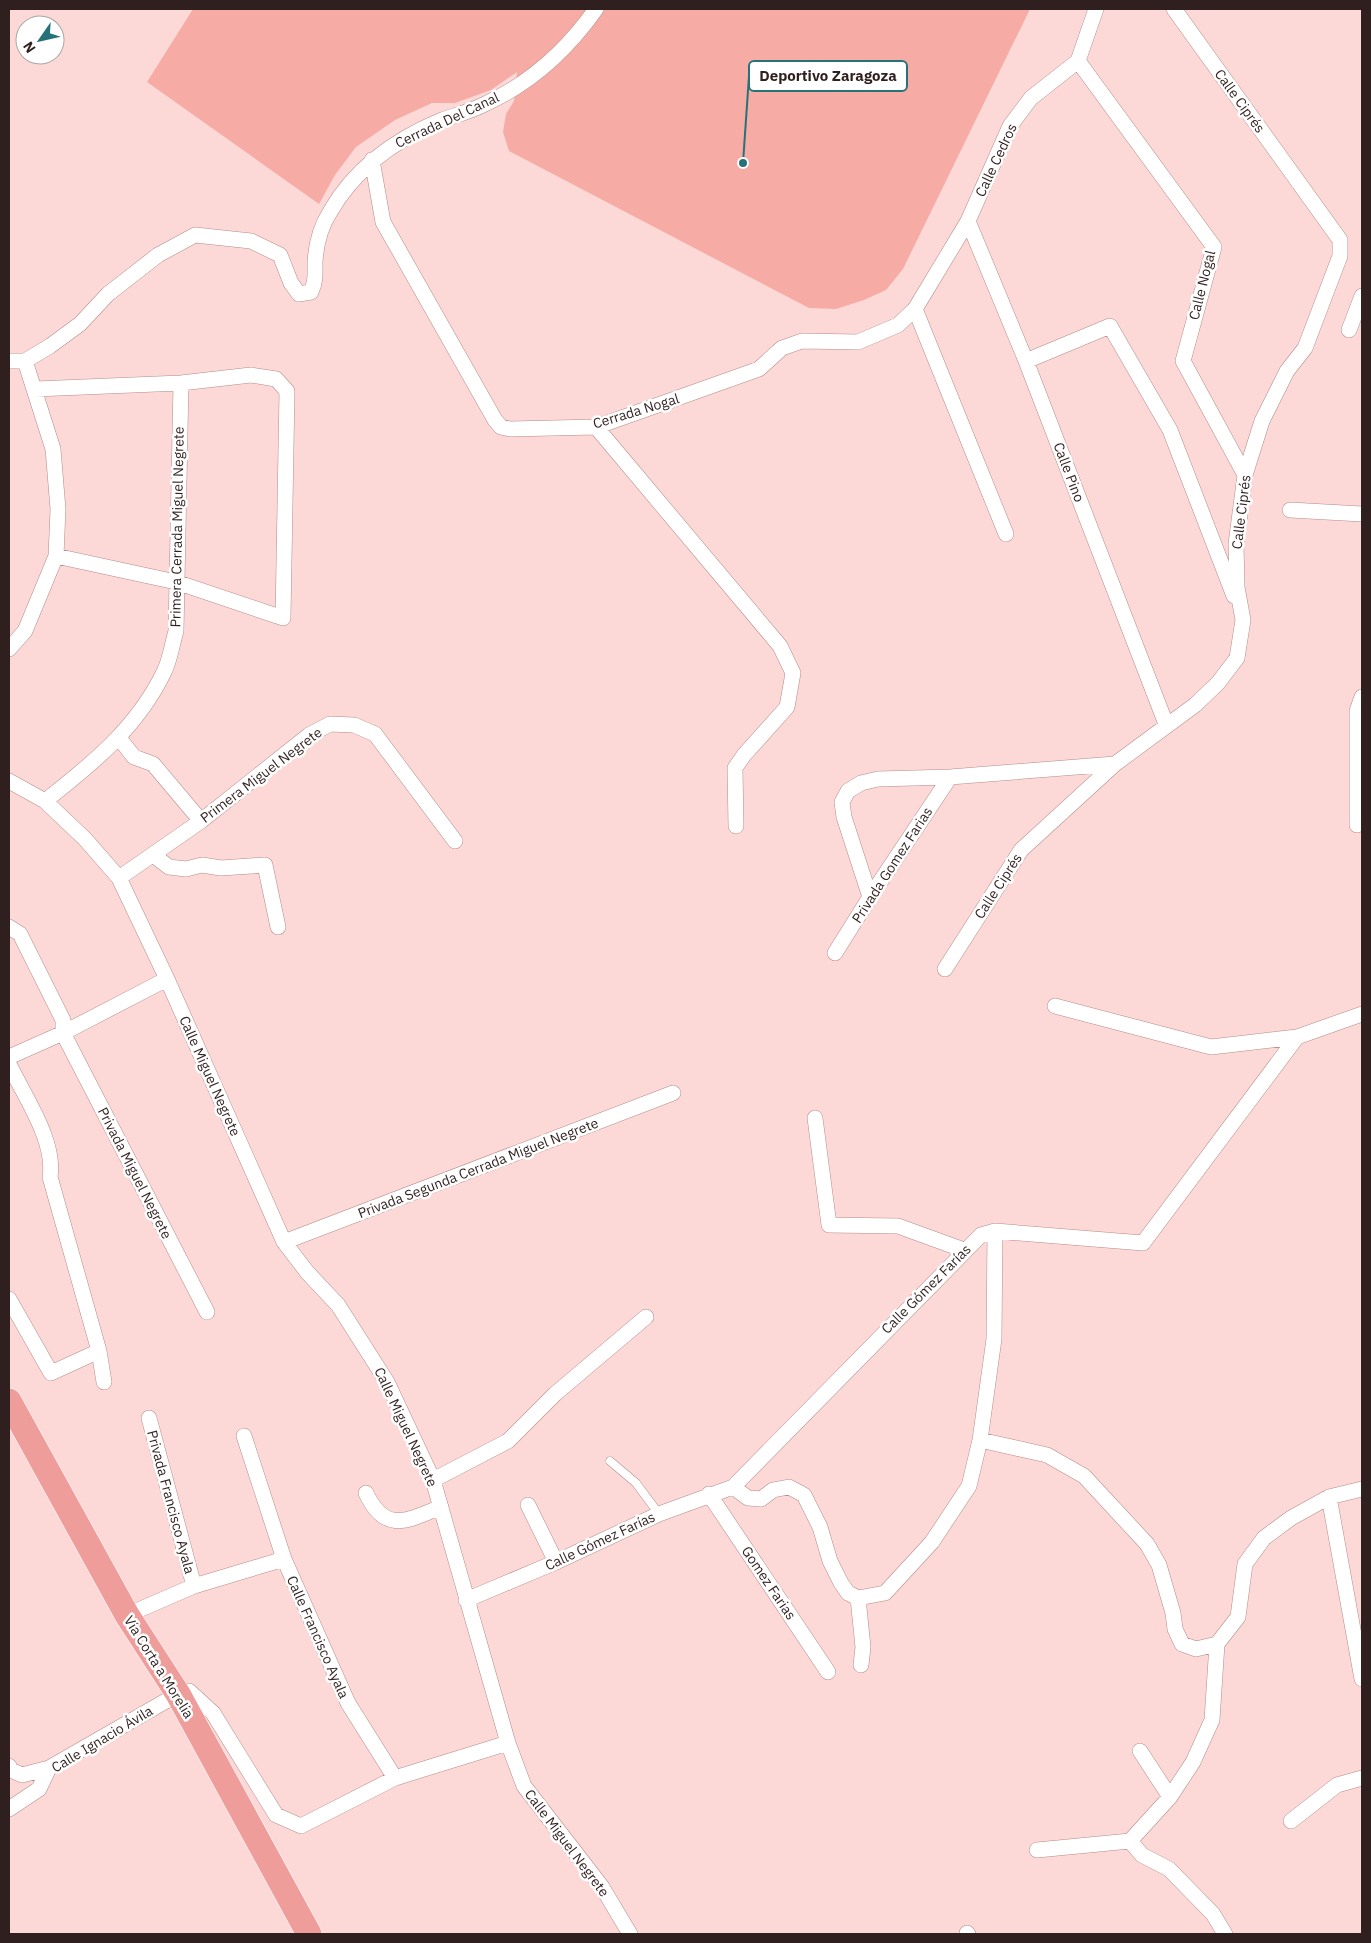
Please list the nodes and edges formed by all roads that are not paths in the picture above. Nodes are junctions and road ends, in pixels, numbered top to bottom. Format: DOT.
graph roads {
  1 [pos="596,9"];
  2 [pos="1096,9"];
  3 [pos="1174,9"];
  4 [pos="1078,61"];
  5 [pos="372,160"];
  6 [pos="968,221"];
  7 [pos="1362,296"];
  8 [pos="915,309"];
  9 [pos="1349,330"];
  10 [pos="9,361"];
  11 [pos="24,361"];
  12 [pos="1026,361"];
  13 [pos="180,383"];
  14 [pos="35,389"];
  15 [pos="596,426"];
  16 [pos="1245,475"];
  17 [pos="1290,510"];
  18 [pos="1362,514"];
  19 [pos="1006,534"];
  20 [pos="56,556"];
  21 [pos="176,582"];
  22 [pos="1243,620"];
  23 [pos="9,649"];
  24 [pos="1362,697"];
  25 [pos="1166,724"];
  26 [pos="119,738"];
  27 [pos="1114,764"];
  28 [pos="950,777"];
  29 [pos="9,781"];
  30 [pos="45,801"];
  31 [pos="201,820"];
  32 [pos="1357,825"];
  33 [pos="736,826"];
  34 [pos="455,841"];
  35 [pos="153,855"];
  36 [pos="118,878"];
  37 [pos="870,897"];
  38 [pos="9,927"];
  39 [pos="278,927"];
  40 [pos="835,953"];
  41 [pos="945,969"];
  42 [pos="167,979"];
  43 [pos="1055,1006"];
  44 [pos="1362,1014"];
  45 [pos="63,1033"];
  46 [pos="1297,1037"];
  47 [pos="9,1057"];
  48 [pos="9,1064"];
  49 [pos="673,1093"];
  50 [pos="814,1118"];
  51 [pos="995,1231"];
  52 [pos="284,1242"];
  53 [pos="964,1250"];
  54 [pos="9,1299"];
  55 [pos="208,1312"];
  56 [pos="646,1317"];
  57 [pos="99,1351"];
  58 [pos="104,1382"];
  59 [pos="9,1401"];
  60 [pos="149,1418"];
  61 [pos="244,1436"];
  62 [pos="980,1440"];
  63 [pos="610,1461"];
  64 [pos="433,1480"];
  65 [pos="733,1487"];
  66 [pos="1362,1489"];
  67 [pos="366,1493"];
  68 [pos="709,1494"];
  69 [pos="1329,1497"];
  70 [pos="528,1505"];
  71 [pos="441,1507"];
  72 [pos="659,1514"];
  73 [pos="284,1559"];
  74 [pos="556,1562"];
  75 [pos="194,1586"];
  76 [pos="858,1598"];
  77 [pos="466,1600"];
  78 [pos="127,1615"];
  79 [pos="1217,1644"];
  80 [pos="861,1665"];
  81 [pos="828,1672"];
  82 [pos="1362,1679"];
  83 [pos="178,1694"];
  84 [pos="508,1743"];
  85 [pos="1140,1751"];
  86 [pos="9,1766"];
  87 [pos="49,1768"];
  88 [pos="395,1778"];
  89 [pos="1362,1778"];
  90 [pos="1170,1797"];
  91 [pos="9,1809"];
  92 [pos="1291,1821"];
  93 [pos="1130,1841"];
  94 [pos="1037,1850"];
  95 [pos="309,1934"];
  96 [pos="630,1934"];
  97 [pos="1225,1934"];
  1 -- 5 [label="street, Cerrada Del Canal"];
  2 -- 4 [label="street"];
  3 -- 16 [label="street, Calle Ciprés"];
  4 -- 6 [label="street, Calle Cedros"];
  4 -- 16 [label="street, Calle Nogal"];
  5 -- 11 [label="street, Cerrada Del Canal"];
  5 -- 15 [label="street, Cerrada Nogal"];
  6 -- 8 [label="street, Cerrada Nogal"];
  6 -- 12 [label="street, Calle Pino"];
  7 -- 9 [label="street"];
  8 -- 15 [label="street, Cerrada Nogal"];
  8 -- 19 [label="street"];
  10 -- 11 [label="street, Cerrada Del Canal"];
  11 -- 14 [label="street"];
  12 -- 22 [label="street"];
  12 -- 25 [label="street, Calle Pino"];
  13 -- 14 [label="street"];
  13 -- 21 [label="street, Primera Cerrada Miguel Negrete"];
  13 -- 21 [label="street"];
  14 -- 20 [label="street"];
  15 -- 33 [label="street"];
  16 -- 22 [label="street, Calle Ciprés"];
  17 -- 18 [label="street"];
  20 -- 21 [label="street"];
  20 -- 23 [label="street"];
  21 -- 26 [label="street, Primera Cerrada Miguel Negrete"];
  22 -- 25 [label="street, Calle Ciprés"];
  24 -- 32 [label="street"];
  25 -- 27 [label="street, Calle Ciprés"];
  26 -- 30 [label="street, Primera Cerrada Miguel Negrete"];
  26 -- 31 [label="street"];
  27 -- 28 [label="street"];
  27 -- 41 [label="street, Calle Ciprés"];
  28 -- 37 [label="street, Privada Gomez Farias"];
  28 -- 37 [label="street"];
  29 -- 30 [label="street, Calle Miguel Negrete"];
  30 -- 36 [label="street, Calle Miguel Negrete"];
  31 -- 34 [label="street, Primera Miguel Negrete"];
  31 -- 35 [label="street, Primera Miguel Negrete"];
  35 -- 36 [label="street, Primera Miguel Negrete"];
  35 -- 39 [label="street"];
  36 -- 42 [label="street, Calle Miguel Negrete"];
  37 -- 40 [label="street, Privada Gomez Farias"];
  38 -- 45 [label="street, Privada Miguel Negrete"];
  42 -- 45 [label="street"];
  42 -- 52 [label="street, Calle Miguel Negrete"];
  43 -- 46 [label="street"];
  44 -- 46 [label="street"];
  45 -- 47 [label="street"];
  45 -- 55 [label="street, Privada Miguel Negrete"];
  46 -- 51 [label="street"];
  48 -- 57 [label="street"];
  49 -- 52 [label="street, Privada Segunda Cerrada Miguel Negrete"];
  50 -- 53 [label="street"];
  51 -- 53 [label="street, Calle Gómez Farías"];
  51 -- 62 [label="street"];
  52 -- 64 [label="street, Calle Miguel Negrete"];
  53 -- 65 [label="street, Calle Gómez Farías"];
  54 -- 57 [label="street"];
  56 -- 64 [label="street"];
  57 -- 58 [label="street"];
  59 -- 78 [label="main road, Via Corta a Morelia"];
  60 -- 75 [label="street, Privada Francisco Ayala"];
  61 -- 73 [label="street"];
  62 -- 76 [label="street"];
  62 -- 79 [label="street"];
  63 -- 72 [label="lane"];
  64 -- 71 [label="street, Calle Miguel Negrete"];
  65 -- 68 [label="street, Calle Gómez Farías"];
  65 -- 76 [label="street"];
  66 -- 69 [label="street"];
  67 -- 71 [label="street"];
  68 -- 72 [label="street, Calle Gómez Farías"];
  68 -- 81 [label="street, Gomez Farias"];
  69 -- 79 [label="street"];
  69 -- 82 [label="street"];
  70 -- 74 [label="street"];
  71 -- 77 [label="street, Calle Miguel Negrete"];
  72 -- 74 [label="street, Calle Gómez Farías"];
  73 -- 75 [label="street, Calle Francisco Ayala"];
  73 -- 88 [label="street, Calle Francisco Ayala"];
  74 -- 77 [label="street, Calle Gómez Farías"];
  75 -- 78 [label="street, Calle Francisco Ayala"];
  76 -- 80 [label="street"];
  77 -- 84 [label="street, Calle Miguel Negrete"];
  78 -- 83 [label="main road, Via Corta a Morelia"];
  79 -- 90 [label="street"];
  83 -- 87 [label="street, Calle Ignacio Ávila"];
  83 -- 88 [label="street"];
  83 -- 95 [label="main road, Via Corta a Morelia"];
  84 -- 88 [label="street"];
  84 -- 96 [label="street, Calle Miguel Negrete"];
  85 -- 90 [label="street"];
  86 -- 87 [label="street"];
  87 -- 91 [label="street, Calle Ignacio Ávila"];
  89 -- 92 [label="street"];
  90 -- 93 [label="street"];
  93 -- 94 [label="street"];
  93 -- 97 [label="street"];
}
